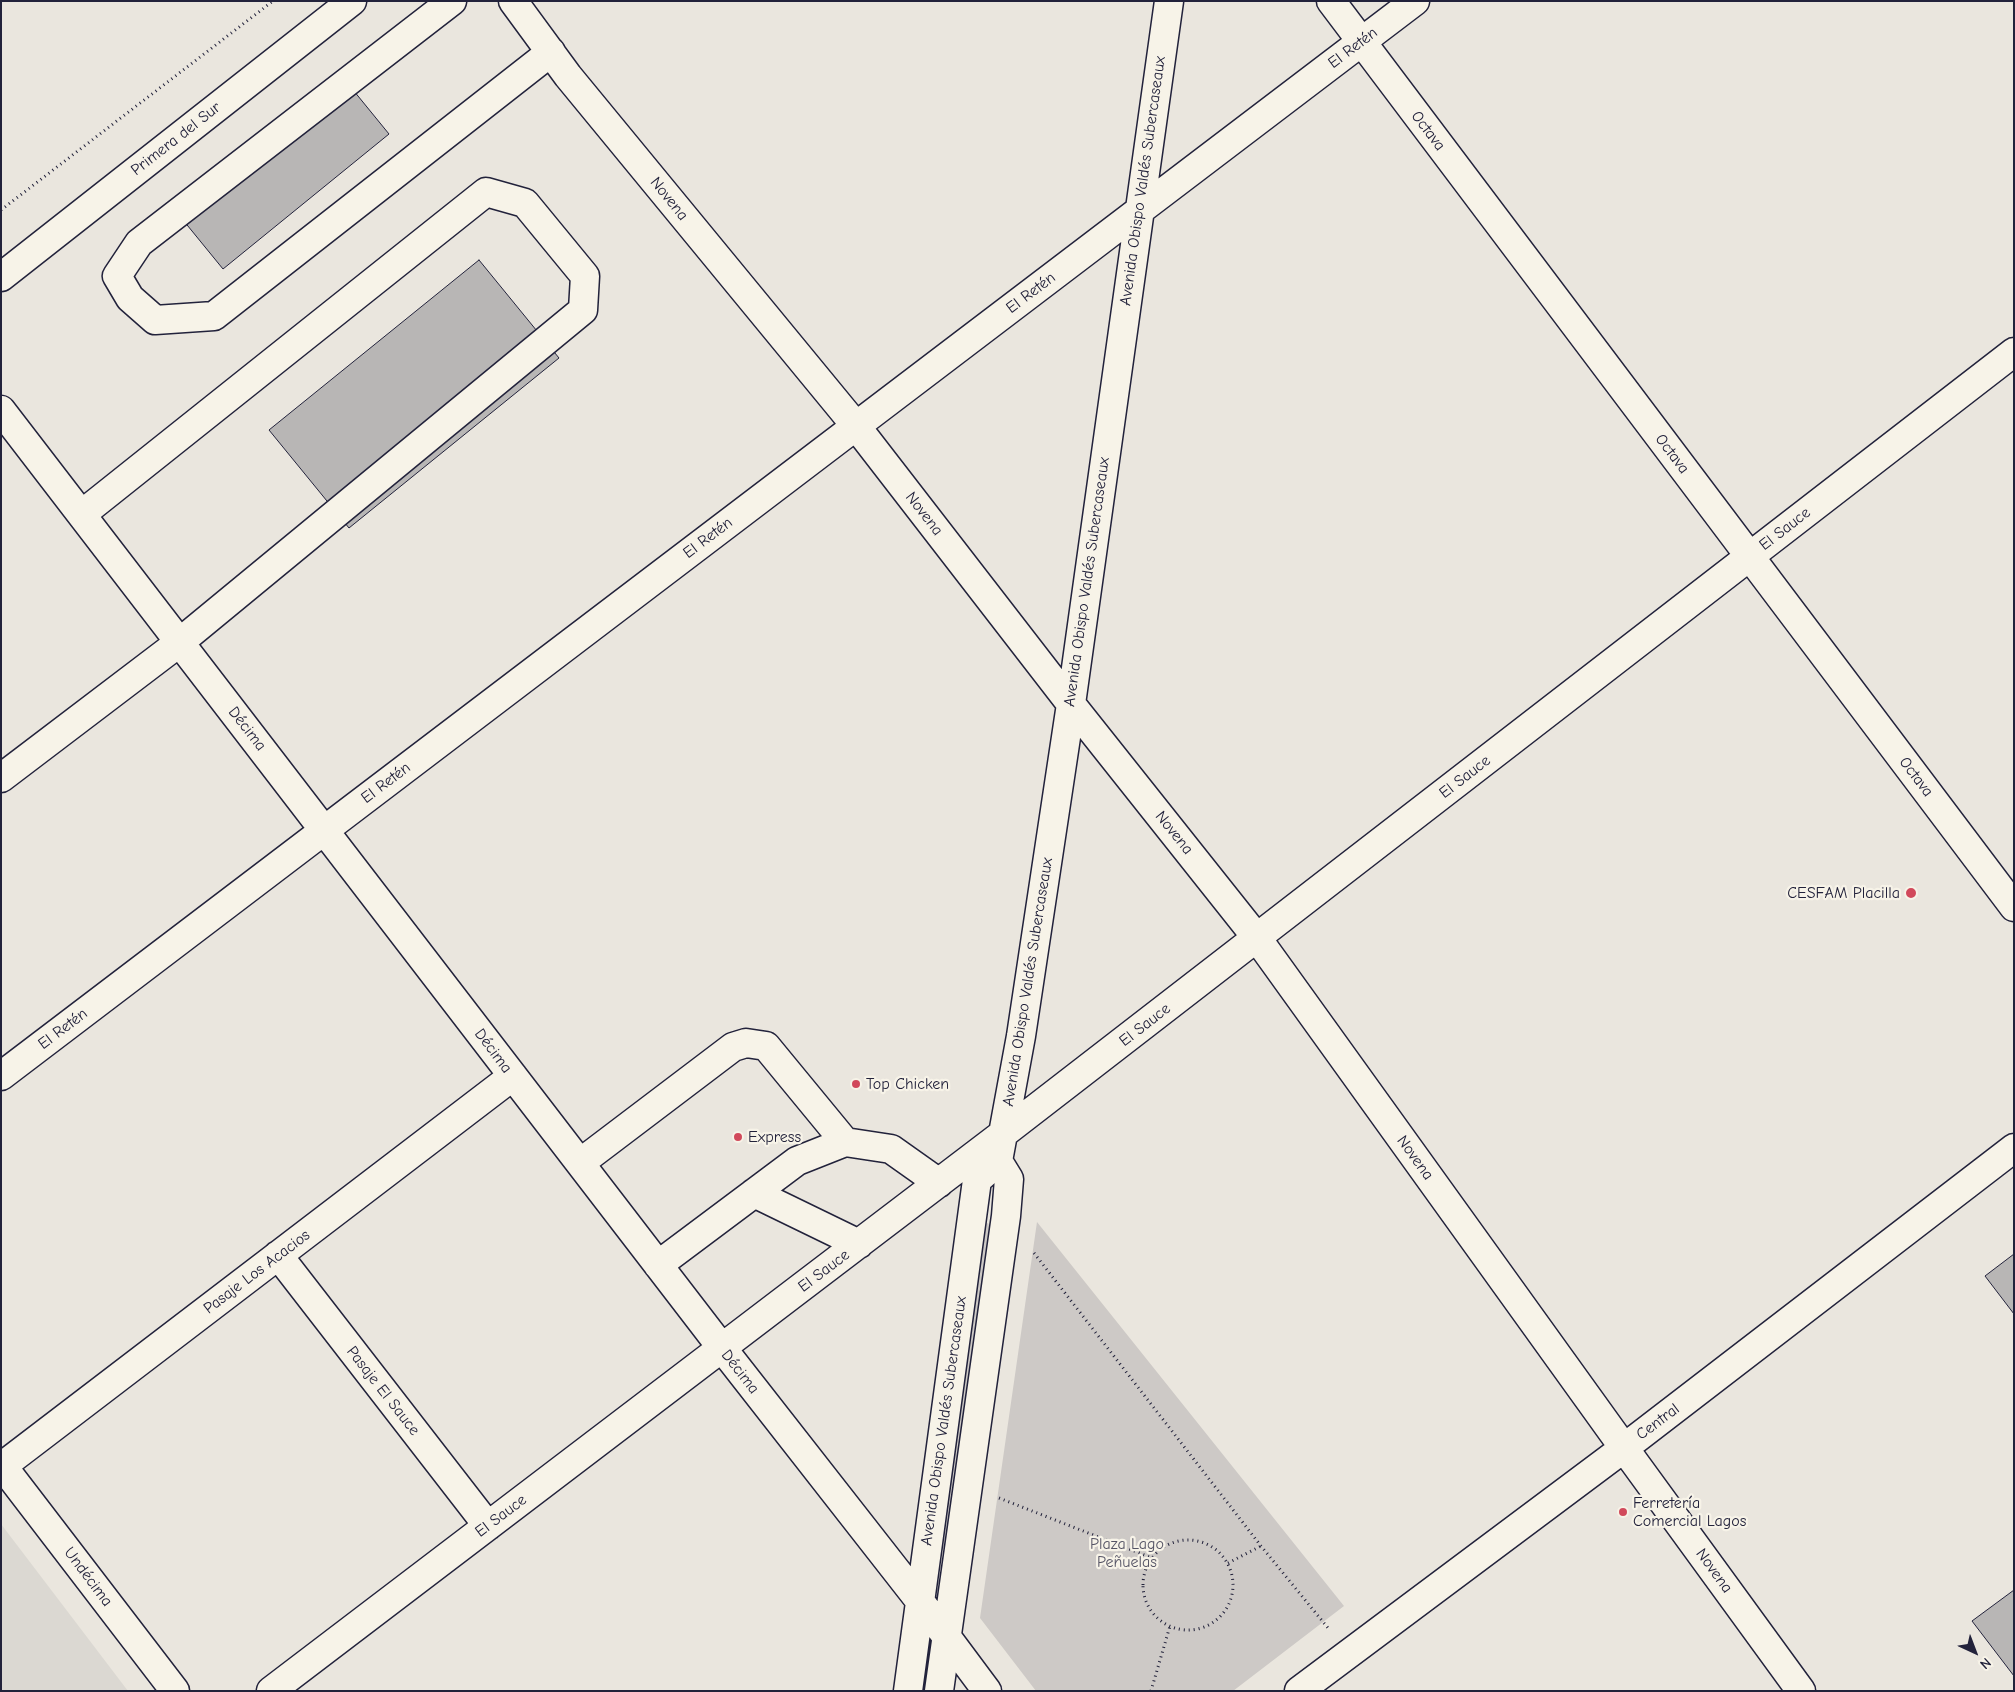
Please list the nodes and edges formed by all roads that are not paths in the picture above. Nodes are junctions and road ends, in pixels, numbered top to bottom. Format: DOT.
graph roads {
  1 [pos="352,1"];
  2 [pos="452,1"];
  3 [pos="513,1"];
  4 [pos="1169,1"];
  5 [pos="1331,1"];
  6 [pos="1415,1"];
  7 [pos="1362,42"];
  8 [pos="551,52"];
  9 [pos="1138,211"];
  10 [pos="1,277"];
  11 [pos="2014,352"];
  12 [pos="1,410"];
  13 [pos="856,426"];
  14 [pos="82,514"];
  15 [pos="1750,556"];
  16 [pos="180,642"];
  17 [pos="1071,704"];
  18 [pos="1,778"];
  19 [pos="324,830"];
  20 [pos="2014,907"];
  21 [pos="1257,938"];
  22 [pos="1,1076"];
  23 [pos="513,1076"];
  24 [pos="1004,1133"];
  25 [pos="845,1142"];
  26 [pos="2014,1148"];
  27 [pos="998,1161"];
  28 [pos="580,1163"];
  29 [pos="939,1183"];
  30 [pos="754,1193"];
  31 [pos="859,1244"];
  32 [pos="278,1255"];
  33 [pos="658,1265"];
  34 [pos="722,1348"];
  35 [pos="1624,1448"];
  36 [pos="2,1466"];
  37 [pos="488,1526"];
  38 [pos="920,1601"];
  39 [pos="948,1638"];
  40 [pos="175,1691"];
  41 [pos="271,1691"];
  42 [pos="908,1691"];
  43 [pos="939,1691"];
  44 [pos="987,1691"];
  45 [pos="1299,1691"];
  46 [pos="1801,1691"];
  1 -- 10 [label="street, Primera del Sur"];
  2 -- 8 [label="street"];
  3 -- 8 [label="street, Novena"];
  4 -- 9 [label="street, Avenida Obispo Valdés Subercaseaux"];
  5 -- 7 [label="street, Octava"];
  6 -- 7 [label="street, El Retén"];
  7 -- 9 [label="street, El Retén"];
  7 -- 15 [label="street, Octava"];
  8 -- 13 [label="street, Novena"];
  9 -- 13 [label="street, El Retén"];
  9 -- 17 [label="street, Avenida Obispo Valdés Subercaseaux"];
  11 -- 15 [label="street, El Sauce"];
  12 -- 14 [label="street, Décima"];
  13 -- 17 [label="street, Novena"];
  13 -- 19 [label="street, El Retén"];
  14 -- 16 [label="street, Décima"];
  14 -- 16 [label="street"];
  15 -- 20 [label="street, Octava"];
  15 -- 21 [label="street, El Sauce"];
  16 -- 18 [label="street"];
  16 -- 19 [label="street, Décima"];
  17 -- 21 [label="street, Novena"];
  17 -- 24 [label="street, Avenida Obispo Valdés Subercaseaux"];
  19 -- 22 [label="street, El Retén"];
  19 -- 23 [label="street, Décima"];
  21 -- 24 [label="street, El Sauce"];
  21 -- 35 [label="street, Novena"];
  23 -- 28 [label="street, Décima"];
  23 -- 32 [label="street, Pasaje Los Acacios"];
  24 -- 27 [label="street, Avenida Obispo Valdés Subercaseaux"];
  24 -- 29 [label="street, El Sauce"];
  25 -- 28 [label="street"];
  25 -- 29 [label="street"];
  25 -- 30 [label="street"];
  26 -- 35 [label="street, Central"];
  27 -- 38 [label="street, Avenida Obispo Valdés Subercaseaux"];
  27 -- 39 [label="street, Avenida Obispo Valdés Subercaseaux"];
  28 -- 33 [label="street, Décima"];
  29 -- 31 [label="street, El Sauce"];
  30 -- 31 [label="street"];
  30 -- 33 [label="street"];
  31 -- 34 [label="street, El Sauce"];
  32 -- 36 [label="street, Pasaje Los Acacios"];
  32 -- 37 [label="street, Pasaje El Sauce"];
  33 -- 34 [label="street, Décima"];
  34 -- 37 [label="street, El Sauce"];
  34 -- 38 [label="street, Décima"];
  35 -- 45 [label="street, Central"];
  35 -- 46 [label="street, Novena"];
  36 -- 40 [label="street, Undécima"];
  37 -- 41 [label="street, El Sauce"];
  38 -- 39 [label="street, Décima"];
  38 -- 42 [label="street, Avenida Obispo Valdés Subercaseaux"];
  39 -- 43 [label="street, Avenida Obispo Valdés Subercaseaux"];
  39 -- 44 [label="street, Décima"];
}
